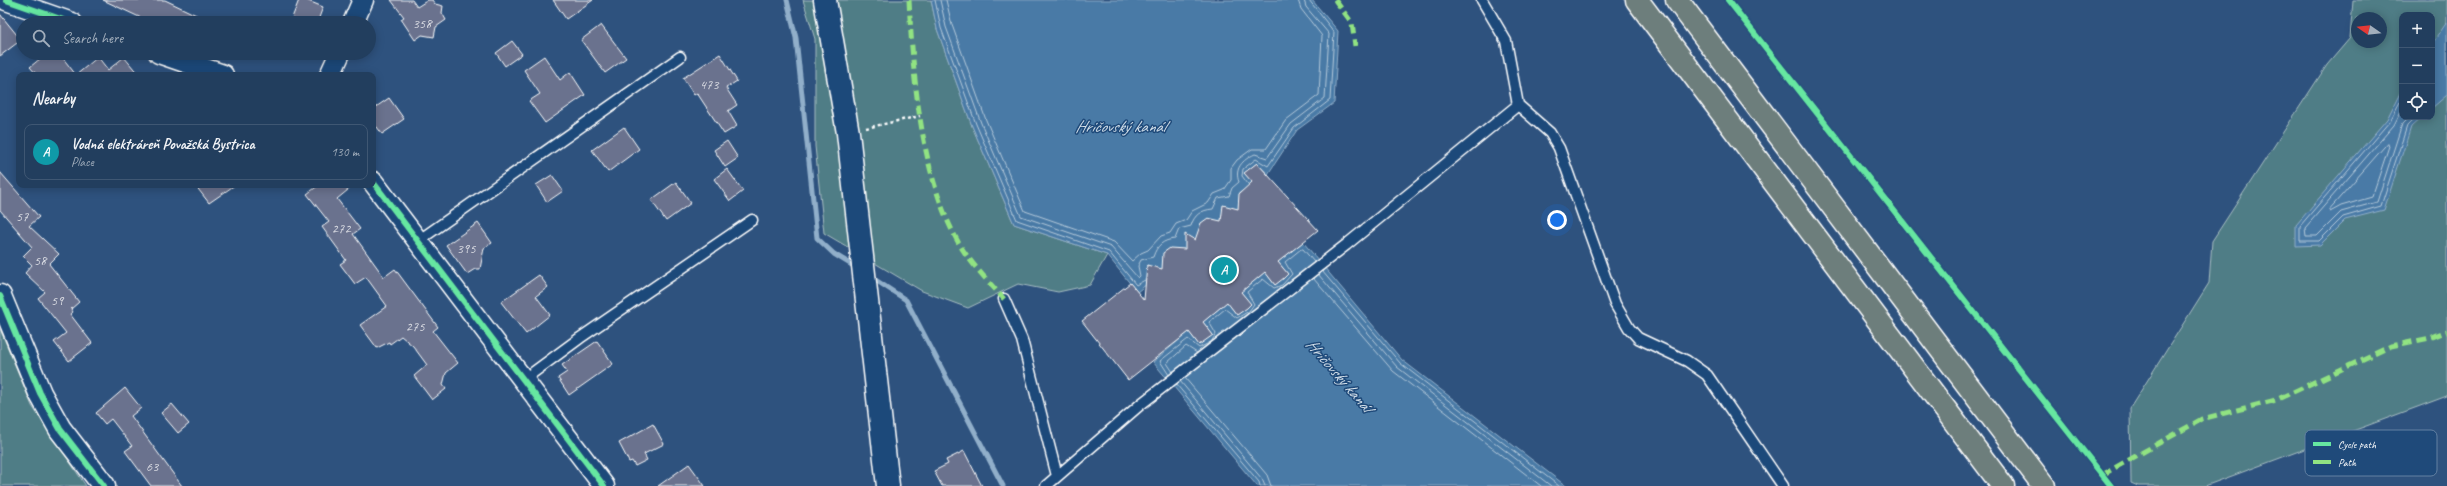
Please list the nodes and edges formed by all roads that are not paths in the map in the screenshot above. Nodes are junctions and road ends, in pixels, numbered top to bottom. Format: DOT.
graph roads {
  1 [pos="6,0"];
  2 [pos="363,0"];
  3 [pos="825,0"];
  4 [pos="1482,0"];
  5 [pos="1637,0"];
  6 [pos="1677,0"];
  7 [pos="52,16"];
  8 [pos="356,16"];
  9 [pos="680,57"];
  10 [pos="179,60"];
  11 [pos="337,60"];
  12 [pos="214,72"];
  13 [pos="331,72"];
  14 [pos="1518,105"];
  15 [pos="376,186"];
  16 [pos="752,220"];
  17 [pos="418,241"];
  18 [pos="0,296"];
  19 [pos="1004,299"];
  20 [pos="523,380"];
  21 [pos="1057,476"];
  22 [pos="104,486"];
  23 [pos="604,486"];
  24 [pos="888,486"];
  25 [pos="1046,486"];
  26 [pos="1782,486"];
  27 [pos="2003,486"];
  28 [pos="2044,486"];
  1 -- 7 [label="street"];
  2 -- 8 [label="street"];
  3 -- 24 [label="main road"];
  4 -- 14 [label="lane"];
  5 -- 27 [label="highway"];
  6 -- 28 [label="highway"];
  9 -- 17 [label="lane"];
  10 -- 12 [label="street"];
  11 -- 13 [label="street"];
  14 -- 21 [label="lane"];
  14 -- 26 [label="lane"];
  15 -- 17 [label="street"];
  16 -- 20 [label="lane"];
  17 -- 20 [label="street"];
  18 -- 22 [label="main road"];
  19 -- 21 [label="lane"];
  20 -- 23 [label="street"];
  21 -- 25 [label="lane"];
}
